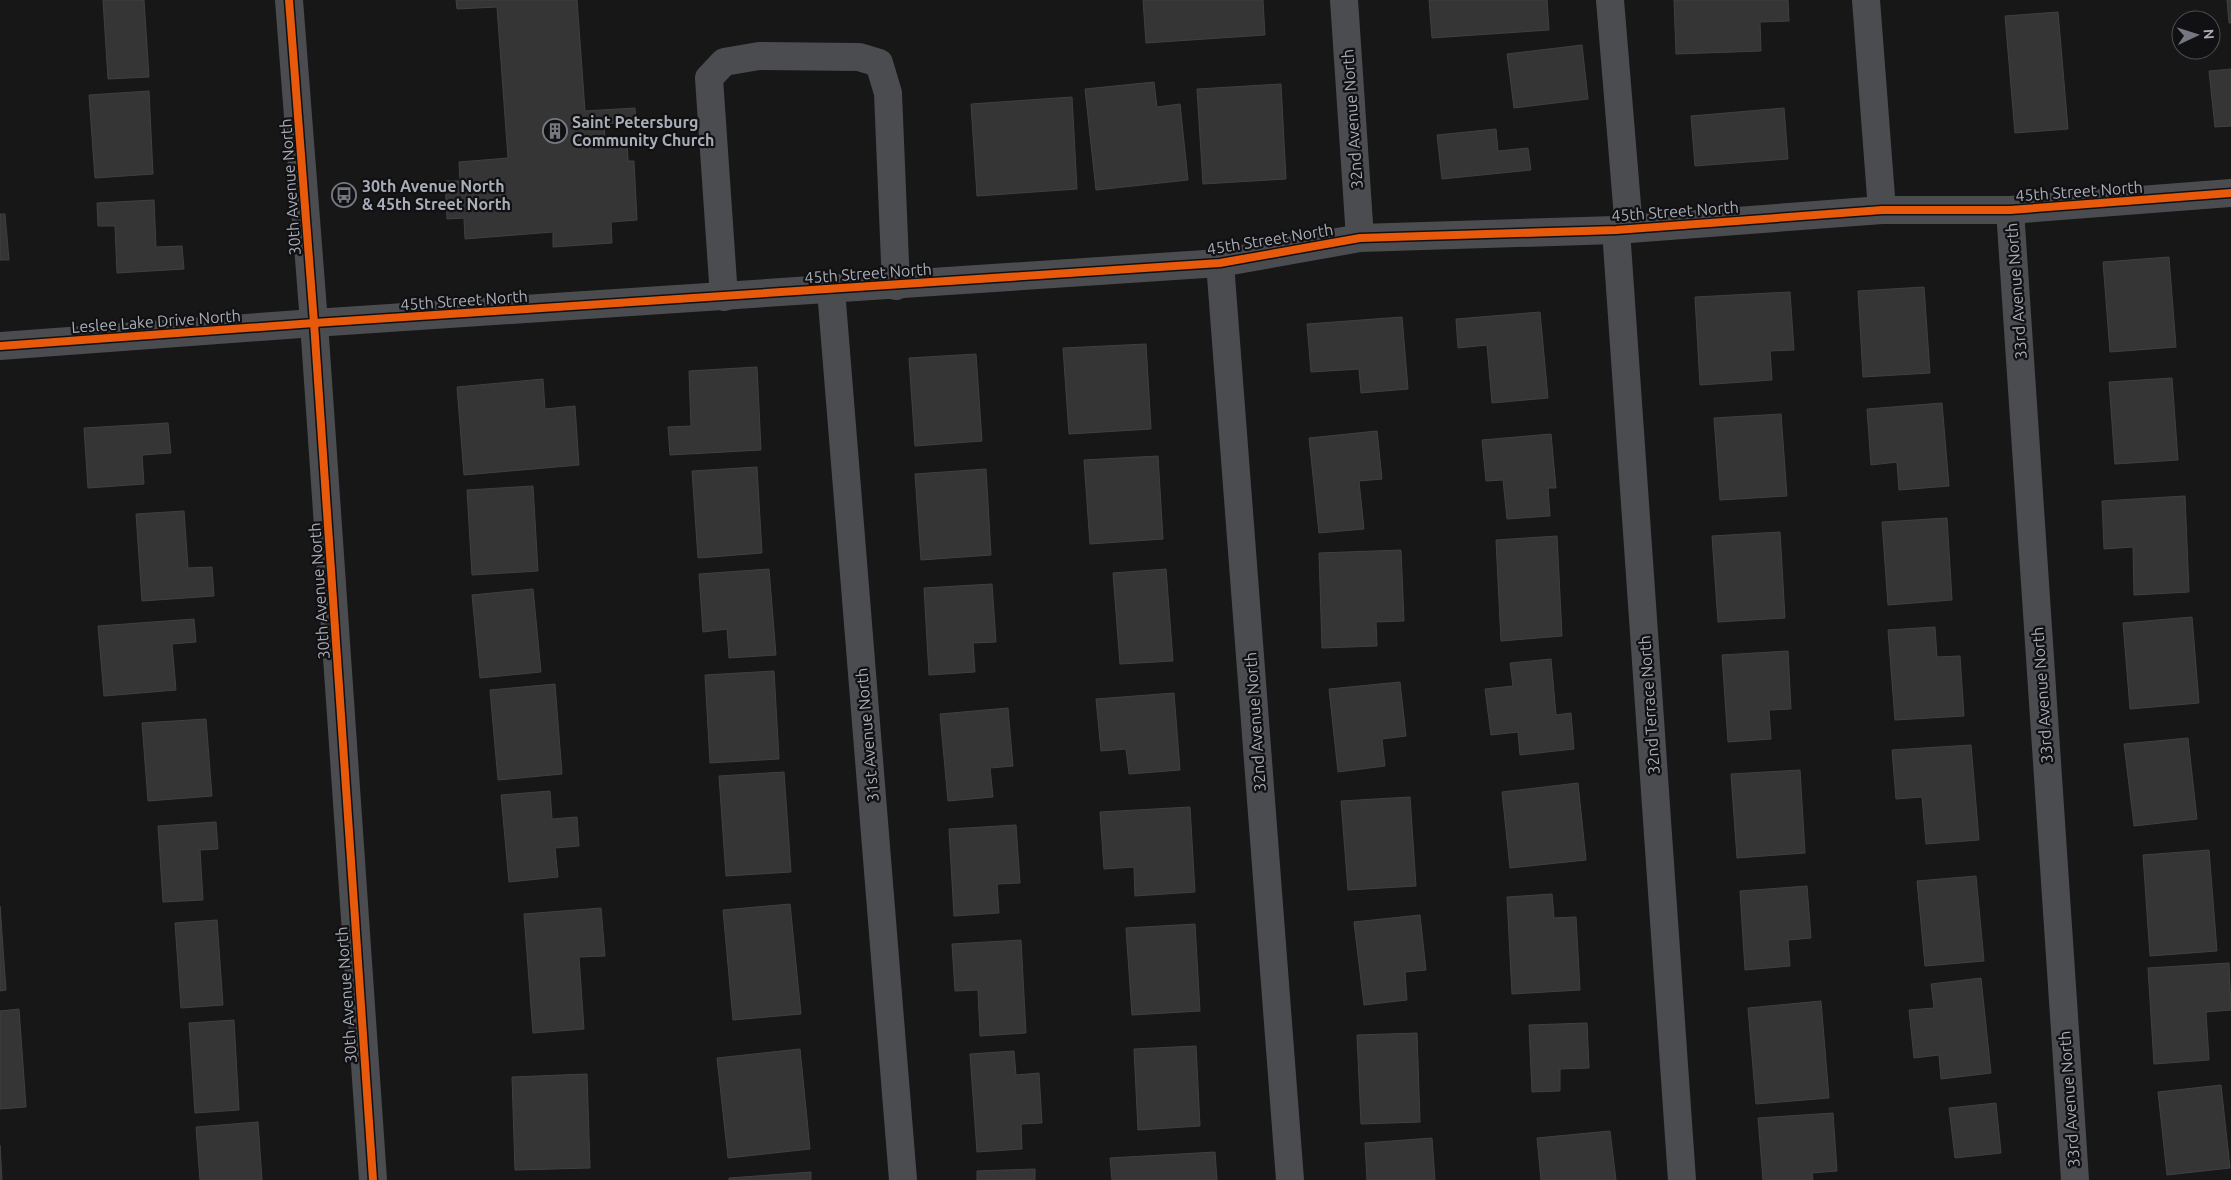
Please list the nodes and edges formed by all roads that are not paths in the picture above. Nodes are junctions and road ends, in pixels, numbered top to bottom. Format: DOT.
graph roads {
  1 [pos="290,0"];
  2 [pos="1344,0"];
  3 [pos="1610,0"];
  4 [pos="1866,0"];
  5 [pos="2231,193"];
  6 [pos="1882,210"];
  7 [pos="2010,210"];
  8 [pos="1623,229"];
  9 [pos="1360,238"];
  10 [pos="1220,263"];
  11 [pos="896,286"];
  12 [pos="831,290"];
  13 [pos="724,297"];
  14 [pos="314,323"];
  15 [pos="0,346"];
  16 [pos="373,1180"];
  17 [pos="903,1180"];
  18 [pos="1290,1180"];
  19 [pos="1682,1180"];
  20 [pos="2075,1180"];
  1 -- 14 [label="street, 30th Avenue North"];
  2 -- 9 [label="street, 32nd Avenue North"];
  3 -- 8 [label="street, 32nd Terrace North"];
  4 -- 6 [label="street"];
  5 -- 7 [label="street, 45th Street North"];
  6 -- 7 [label="street, 45th Street North"];
  6 -- 8 [label="street, 45th Street North"];
  7 -- 20 [label="street, 33rd Avenue North"];
  8 -- 9 [label="street, 45th Street North"];
  8 -- 19 [label="street, 32nd Terrace North"];
  9 -- 10 [label="street, 45th Street North"];
  10 -- 11 [label="street, 45th Street North"];
  10 -- 18 [label="street, 32nd Avenue North"];
  11 -- 12 [label="street, 45th Street North"];
  11 -- 13 [label="street"];
  12 -- 13 [label="street, 45th Street North"];
  12 -- 17 [label="street, 31st Avenue North"];
  13 -- 14 [label="street, 45th Street North"];
  14 -- 15 [label="street, Leslee Lake Drive North"];
  14 -- 16 [label="street, 30th Avenue North"];
}
